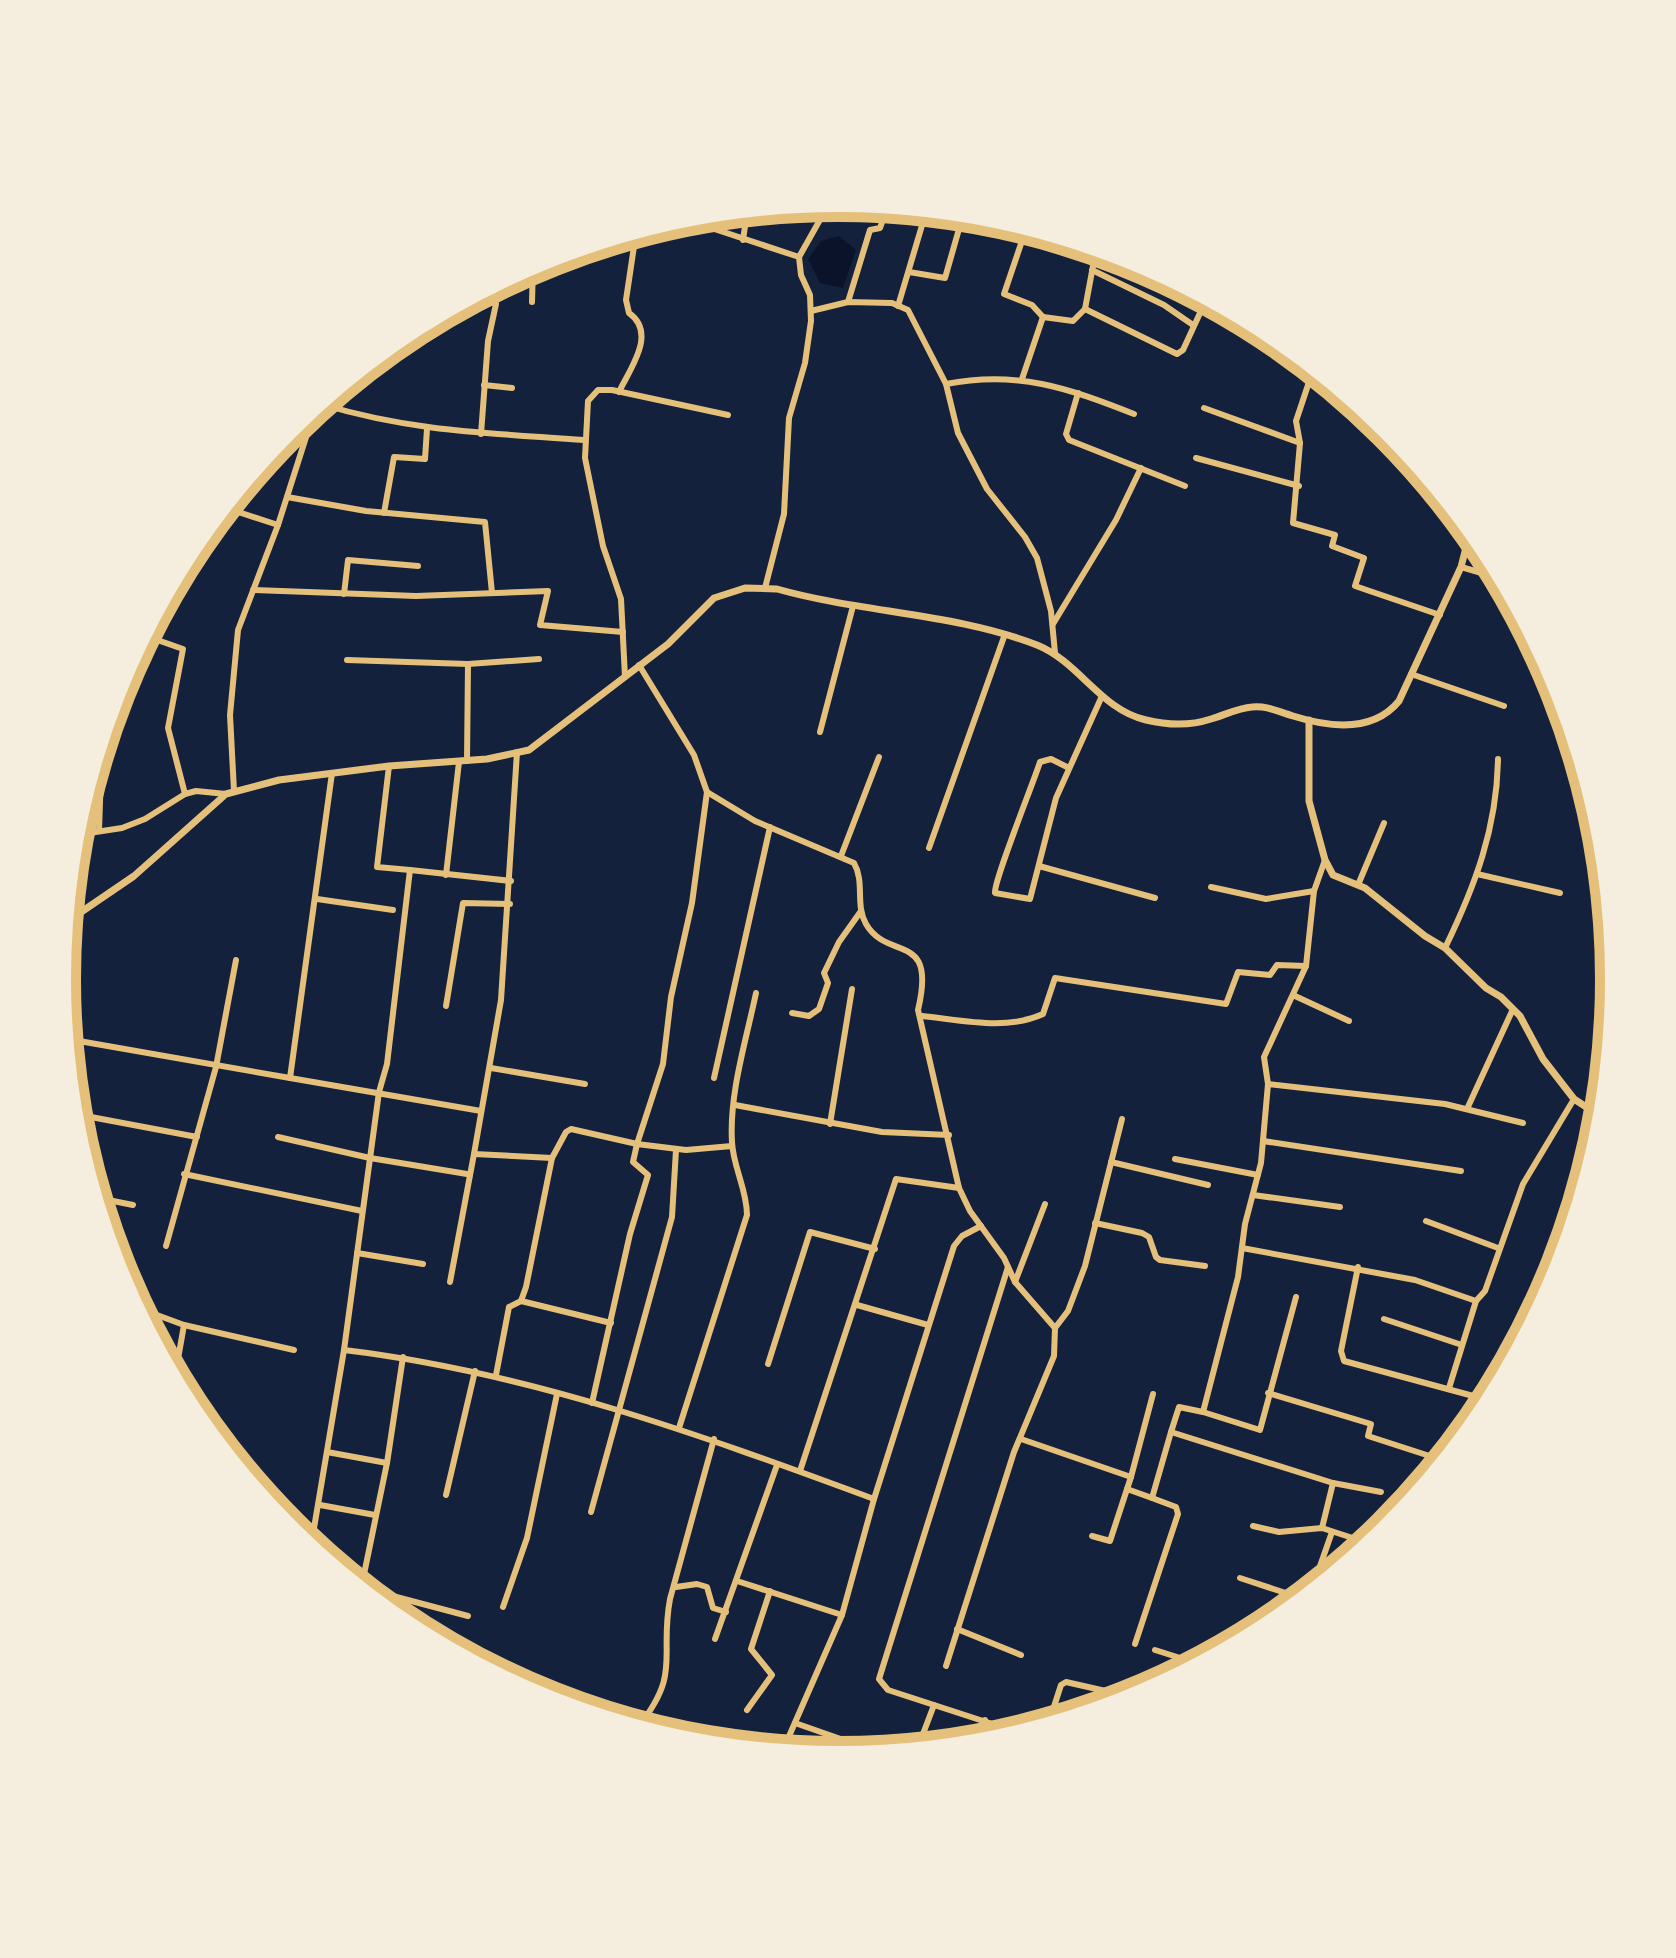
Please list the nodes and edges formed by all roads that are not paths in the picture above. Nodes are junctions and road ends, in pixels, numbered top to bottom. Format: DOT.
graph roads {
  1 [pos="821,218"];
  2 [pos="883,219"];
  3 [pos="745,223"];
  4 [pos="923,223"];
  5 [pos="959,228"];
  6 [pos="711,229"];
  7 [pos="743,240"];
  8 [pos="1022,240"];
  9 [pos="634,245"];
  10 [pos="799,257"];
  11 [pos="1094,261"];
  12 [pos="1092,270"];
  13 [pos="909,272"];
  14 [pos="533,281"];
  15 [pos="490,302"];
  16 [pos="532,302"];
  17 [pos="848,302"];
  18 [pos="898,306"];
  19 [pos="1085,309"];
  20 [pos="1201,310"];
  21 [pos="811,311"];
  22 [pos="1043,317"];
  23 [pos="1193,325"];
  24 [pos="1022,379"];
  25 [pos="1310,380"];
  26 [pos="946,384"];
  27 [pos="484,385"];
  28 [pos="512,388"];
  29 [pos="619,392"];
  30 [pos="1078,393"];
  31 [pos="334,408"];
  32 [pos="1204,408"];
  33 [pos="1134,414"];
  34 [pos="728,415"];
  35 [pos="427,429"];
  36 [pos="308,432"];
  37 [pos="481,434"];
  38 [pos="584,440"];
  39 [pos="1300,443"];
  40 [pos="1196,458"];
  41 [pos="1141,468"];
  42 [pos="1185,486"];
  43 [pos="1299,486"];
  44 [pos="287,497"];
  45 [pos="236,511"];
  46 [pos="384,513"];
  47 [pos="278,525"];
  48 [pos="1466,548"];
  49 [pos="418,566"];
  50 [pos="1461,567"];
  51 [pos="1483,573"];
  52 [pos="765,588"];
  53 [pos="253,590"];
  54 [pos="492,593"];
  55 [pos="344,594"];
  56 [pos="853,606"];
  57 [pos="1440,615"];
  58 [pos="1053,624"];
  59 [pos="623,632"];
  60 [pos="1005,634"];
  61 [pos="156,640"];
  62 [pos="1055,653"];
  63 [pos="539,659"];
  64 [pos="347,660"];
  65 [pos="468,664"];
  66 [pos="639,665"];
  67 [pos="1411,674"];
  68 [pos="625,677"];
  69 [pos="1102,696"];
  70 [pos="1504,706"];
  71 [pos="1309,720"];
  72 [pos="820,732"];
  73 [pos="517,751"];
  74 [pos="879,757"];
  75 [pos="1498,759"];
  76 [pos="463,761"];
  77 [pos="389,766"];
  78 [pos="1069,768"];
  79 [pos="332,773"];
  80 [pos="100,789"];
  81 [pos="707,792"];
  82 [pos="230,793"];
  83 [pos="185,794"];
  84 [pos="1384,823"];
  85 [pos="770,827"];
  86 [pos="99,831"];
  87 [pos="91,832"];
  88 [pos="929,848"];
  89 [pos="841,856"];
  90 [pos="1325,860"];
  91 [pos="1039,866"];
  92 [pos="410,870"];
  93 [pos="1477,874"];
  94 [pos="446,875"];
  95 [pos="511,881"];
  96 [pos="1358,885"];
  97 [pos="1211,887"];
  98 [pos="1314,891"];
  99 [pos="1560,893"];
  100 [pos="1155,898"];
  101 [pos="317,899"];
  102 [pos="510,904"];
  103 [pos="393,910"];
  104 [pos="861,911"];
  105 [pos="80,913"];
  106 [pos="1445,948"];
  107 [pos="236,960"];
  108 [pos="1306,966"];
  109 [pos="852,989"];
  110 [pos="756,993"];
  111 [pos="1295,996"];
  112 [pos="446,1006"];
  113 [pos="1513,1009"];
  114 [pos="792,1013"];
  115 [pos="922,1016"];
  116 [pos="1349,1021"];
  117 [pos="79,1041"];
  118 [pos="216,1067"];
  119 [pos="491,1068"];
  120 [pos="290,1078"];
  121 [pos="714,1078"];
  122 [pos="585,1084"];
  123 [pos="1268,1084"];
  124 [pos="379,1092"];
  125 [pos="1574,1099"];
  126 [pos="735,1105"];
  127 [pos="1588,1108"];
  128 [pos="1467,1109"];
  129 [pos="481,1111"];
  130 [pos="89,1117"];
  131 [pos="1122,1119"];
  132 [pos="1523,1123"];
  133 [pos="830,1124"];
  134 [pos="949,1135"];
  135 [pos="197,1137"];
  136 [pos="278,1137"];
  137 [pos="1263,1141"];
  138 [pos="637,1144"];
  139 [pos="732,1146"];
  140 [pos="676,1150"];
  141 [pos="474,1154"];
  142 [pos="370,1158"];
  143 [pos="552,1158"];
  144 [pos="1175,1159"];
  145 [pos="1111,1162"];
  146 [pos="1461,1171"];
  147 [pos="184,1174"];
  148 [pos="467,1174"];
  149 [pos="1258,1175"];
  150 [pos="1208,1185"];
  151 [pos="959,1188"];
  152 [pos="1253,1195"];
  153 [pos="109,1200"];
  154 [pos="1045,1204"];
  155 [pos="133,1205"];
  156 [pos="1340,1207"];
  157 [pos="362,1211"];
  158 [pos="1426,1221"];
  159 [pos="1095,1223"];
  160 [pos="981,1226"];
  161 [pos="166,1246"];
  162 [pos="1242,1248"];
  163 [pos="1498,1248"];
  164 [pos="875,1249"];
  165 [pos="357,1253"];
  166 [pos="423,1264"];
  167 [pos="1205,1266"];
  168 [pos="1008,1267"];
  169 [pos="1358,1267"];
  170 [pos="450,1282"];
  171 [pos="1015,1282"];
  172 [pos="1296,1297"];
  173 [pos="521,1301"];
  174 [pos="1476,1301"];
  175 [pos="857,1305"];
  176 [pos="154,1314"];
  177 [pos="1384,1319"];
  178 [pos="611,1323"];
  179 [pos="184,1325"];
  180 [pos="928,1325"];
  181 [pos="1055,1328"];
  182 [pos="1462,1345"];
  183 [pos="294,1350"];
  184 [pos="344,1350"];
  185 [pos="403,1357"];
  186 [pos="178,1360"];
  187 [pos="768,1364"];
  188 [pos="475,1371"];
  189 [pos="496,1375"];
  190 [pos="1449,1388"];
  191 [pos="1268,1393"];
  192 [pos="557,1394"];
  193 [pos="1153,1394"];
  194 [pos="1476,1396"];
  195 [pos="592,1403"];
  196 [pos="620,1410"];
  197 [pos="1203,1412"];
  198 [pos="679,1428"];
  199 [pos="1171,1432"];
  200 [pos="714,1439"];
  201 [pos="1021,1439"];
  202 [pos="327,1452"];
  203 [pos="1432,1457"];
  204 [pos="387,1463"];
  205 [pos="777,1465"];
  206 [pos="800,1471"];
  207 [pos="1131,1477"];
  208 [pos="1333,1483"];
  209 [pos="1127,1489"];
  210 [pos="1381,1492"];
  211 [pos="446,1495"];
  212 [pos="1152,1498"];
  213 [pos="874,1499"];
  214 [pos="320,1505"];
  215 [pos="591,1512"];
  216 [pos="375,1515"];
  217 [pos="1253,1526"];
  218 [pos="1322,1528"];
  219 [pos="314,1532"];
  220 [pos="1332,1532"];
  221 [pos="1092,1536"];
  222 [pos="1354,1539"];
  223 [pos="1319,1570"];
  224 [pos="365,1576"];
  225 [pos="1240,1578"];
  226 [pos="737,1581"];
  227 [pos="676,1587"];
  228 [pos="770,1591"];
  229 [pos="388,1594"];
  230 [pos="1288,1594"];
  231 [pos="503,1607"];
  232 [pos="726,1612"];
  233 [pos="842,1615"];
  234 [pos="468,1616"];
  235 [pos="957,1629"];
  236 [pos="715,1639"];
  237 [pos="1135,1644"];
  238 [pos="1155,1650"];
  239 [pos="1021,1655"];
  240 [pos="1182,1658"];
  241 [pos="946,1666"];
  242 [pos="1107,1692"];
  243 [pos="934,1705"];
  244 [pos="747,1710"];
  245 [pos="1053,1710"];
  246 [pos="646,1716"];
  247 [pos="985,1720"];
  248 [pos="795,1723"];
  249 [pos="996,1724"];
  250 [pos="983,1727"];
  251 [pos="922,1735"];
  252 [pos="788,1739"];
  253 [pos="846,1741"];
  1 -- 10 [label="street"];
  2 -- 17 [label="street"];
  3 -- 7 [label="street"];
  4 -- 13 [label="street"];
  5 -- 13 [label="street"];
  6 -- 7 [label="street"];
  7 -- 10 [label="street"];
  8 -- 22 [label="street"];
  9 -- 29 [label="street"];
  10 -- 21 [label="street"];
  11 -- 12 [label="street"];
  12 -- 19 [label="street"];
  12 -- 23 [label="street"];
  13 -- 18 [label="street"];
  14 -- 16 [label="street"];
  15 -- 27 [label="street"];
  17 -- 18 [label="street"];
  17 -- 21 [label="street"];
  18 -- 26 [label="street"];
  19 -- 22 [label="street"];
  19 -- 23 [label="street"];
  20 -- 23 [label="street"];
  21 -- 52 [label="street"];
  22 -- 24 [label="street"];
  24 -- 26 [label="street"];
  24 -- 30 [label="street"];
  25 -- 39 [label="street"];
  26 -- 58 [label="street"];
  27 -- 28 [label="street"];
  27 -- 37 [label="street"];
  29 -- 34 [label="street"];
  29 -- 38 [label="street"];
  30 -- 33 [label="street"];
  30 -- 41 [label="street"];
  31 -- 35 [label="street"];
  32 -- 39 [label="street"];
  35 -- 37 [label="street"];
  35 -- 46 [label="street"];
  36 -- 44 [label="street"];
  37 -- 38 [label="street"];
  38 -- 59 [label="street"];
  39 -- 43 [label="street"];
  40 -- 43 [label="street"];
  41 -- 42 [label="street"];
  41 -- 58 [label="street"];
  43 -- 57 [label="street"];
  44 -- 46 [label="street"];
  44 -- 47 [label="street"];
  45 -- 47 [label="street"];
  46 -- 54 [label="street"];
  47 -- 53 [label="street"];
  48 -- 50 [label="street"];
  49 -- 55 [label="street"];
  50 -- 51 [label="street"];
  50 -- 57 [label="street"];
  52 -- 56 [label="street"];
  52 -- 66 [label="street"];
  53 -- 55 [label="street"];
  53 -- 82 [label="street"];
  54 -- 55 [label="street"];
  54 -- 59 [label="street"];
  56 -- 60 [label="street"];
  56 -- 72 [label="street"];
  57 -- 67 [label="street"];
  58 -- 62 [label="street"];
  59 -- 68 [label="street"];
  60 -- 62 [label="street"];
  60 -- 88 [label="street"];
  61 -- 83 [label="street"];
  62 -- 69 [label="street"];
  63 -- 65 [label="street"];
  64 -- 65 [label="street"];
  65 -- 76 [label="street"];
  66 -- 68 [label="street"];
  66 -- 81 [label="street"];
  67 -- 70 [label="street"];
  67 -- 71 [label="street"];
  68 -- 73 [label="street"];
  69 -- 71 [label="street"];
  69 -- 78 [label="street"];
  71 -- 90 [label="street"];
  73 -- 76 [label="street"];
  73 -- 95 [label="street"];
  74 -- 89 [label="street"];
  75 -- 93 [label="street"];
  76 -- 77 [label="street"];
  76 -- 94 [label="street"];
  77 -- 79 [label="street"];
  77 -- 92 [label="street"];
  78 -- 91 [label="street"];
  78 -- 91 [label="street"];
  79 -- 82 [label="street"];
  79 -- 101 [label="street"];
  80 -- 86 [label="street"];
  81 -- 85 [label="street"];
  81 -- 138 [label="street"];
  82 -- 83 [label="street"];
  82 -- 105 [label="street"];
  83 -- 86 [label="street"];
  84 -- 96 [label="street"];
  85 -- 89 [label="street"];
  85 -- 121 [label="street"];
  86 -- 87 [label="street"];
  89 -- 104 [label="street"];
  90 -- 96 [label="street"];
  90 -- 98 [label="street"];
  91 -- 100 [label="street"];
  92 -- 94 [label="street"];
  92 -- 124 [label="street"];
  93 -- 99 [label="street"];
  93 -- 106 [label="street"];
  94 -- 95 [label="street"];
  95 -- 102 [label="street"];
  96 -- 106 [label="street"];
  97 -- 98 [label="street"];
  98 -- 108 [label="street"];
  101 -- 103 [label="street"];
  101 -- 120 [label="street"];
  102 -- 112 [label="street"];
  102 -- 119 [label="street"];
  104 -- 114 [label="street"];
  104 -- 115 [label="street"];
  106 -- 113 [label="street"];
  107 -- 118 [label="street"];
  108 -- 111 [label="street"];
  108 -- 115 [label="street"];
  109 -- 133 [label="street"];
  110 -- 126 [label="street"];
  111 -- 116 [label="street"];
  111 -- 123 [label="street"];
  113 -- 125 [label="street"];
  113 -- 128 [label="street"];
  115 -- 134 [label="street"];
  117 -- 118 [label="street"];
  118 -- 120 [label="street"];
  118 -- 135 [label="street"];
  119 -- 122 [label="street"];
  119 -- 129 [label="street"];
  120 -- 124 [label="street"];
  123 -- 128 [label="street"];
  123 -- 137 [label="street"];
  124 -- 129 [label="street"];
  124 -- 142 [label="street"];
  125 -- 127 [label="street"];
  125 -- 163 [label="street"];
  126 -- 133 [label="street"];
  126 -- 139 [label="street"];
  128 -- 132 [label="street"];
  129 -- 141 [label="street"];
  130 -- 135 [label="street"];
  131 -- 145 [label="street"];
  133 -- 134 [label="street"];
  134 -- 151 [label="street"];
  135 -- 147 [label="street"];
  136 -- 142 [label="street"];
  137 -- 146 [label="street"];
  137 -- 149 [label="street"];
  138 -- 140 [label="street"];
  138 -- 143 [label="street"];
  138 -- 178 [label="street"];
  139 -- 140 [label="street"];
  139 -- 198 [label="street"];
  140 -- 196 [label="street"];
  141 -- 143 [label="street"];
  141 -- 148 [label="street"];
  142 -- 148 [label="street"];
  142 -- 157 [label="street"];
  143 -- 173 [label="street"];
  144 -- 149 [label="street"];
  145 -- 150 [label="street"];
  145 -- 159 [label="street"];
  147 -- 157 [label="street"];
  147 -- 161 [label="street"];
  148 -- 170 [label="street"];
  149 -- 152 [label="street"];
  151 -- 160 [label="street"];
  151 -- 164 [label="street"];
  152 -- 156 [label="street"];
  152 -- 162 [label="street"];
  153 -- 155 [label="street"];
  154 -- 171 [label="street"];
  157 -- 165 [label="street"];
  158 -- 163 [label="street"];
  159 -- 167 [label="street"];
  159 -- 181 [label="street"];
  160 -- 168 [label="street"];
  160 -- 180 [label="street"];
  162 -- 169 [label="street"];
  162 -- 197 [label="street"];
  163 -- 174 [label="street"];
  164 -- 175 [label="street"];
  164 -- 187 [label="street"];
  165 -- 166 [label="street"];
  165 -- 184 [label="street"];
  168 -- 171 [label="street"];
  168 -- 243 [label="street"];
  169 -- 174 [label="street"];
  169 -- 190 [label="street"];
  171 -- 181 [label="street"];
  172 -- 191 [label="street"];
  173 -- 178 [label="street"];
  173 -- 189 [label="street"];
  174 -- 182 [label="street"];
  175 -- 180 [label="street"];
  175 -- 206 [label="street"];
  176 -- 179 [label="street"];
  177 -- 182 [label="street"];
  178 -- 195 [label="street"];
  179 -- 183 [label="street"];
  179 -- 186 [label="street"];
  180 -- 213 [label="street"];
  181 -- 201 [label="street"];
  182 -- 190 [label="street"];
  184 -- 185 [label="street"];
  184 -- 202 [label="street"];
  185 -- 188 [label="street"];
  185 -- 204 [label="street"];
  188 -- 189 [label="street"];
  188 -- 211 [label="street"];
  189 -- 192 [label="street"];
  190 -- 194 [label="street"];
  191 -- 197 [label="street"];
  191 -- 203 [label="street"];
  192 -- 195 [label="street"];
  192 -- 231 [label="street"];
  193 -- 207 [label="street"];
  195 -- 196 [label="street"];
  196 -- 198 [label="street"];
  196 -- 215 [label="street"];
  197 -- 199 [label="street"];
  198 -- 200 [label="street"];
  199 -- 208 [label="street"];
  199 -- 212 [label="street"];
  200 -- 205 [label="street"];
  200 -- 227 [label="street"];
  201 -- 207 [label="street"];
  201 -- 235 [label="street"];
  202 -- 204 [label="street"];
  202 -- 214 [label="street"];
  204 -- 216 [label="street"];
  205 -- 206 [label="street"];
  205 -- 226 [label="street"];
  206 -- 213 [label="street"];
  207 -- 209 [label="street"];
  208 -- 210 [label="street"];
  208 -- 218 [label="street"];
  209 -- 212 [label="street"];
  209 -- 221 [label="street"];
  212 -- 237 [label="street"];
  213 -- 233 [label="street"];
  214 -- 216 [label="street"];
  214 -- 219 [label="street"];
  216 -- 224 [label="street"];
  217 -- 218 [label="street"];
  218 -- 220 [label="street"];
  220 -- 222 [label="street"];
  220 -- 223 [label="street"];
  225 -- 230 [label="street"];
  226 -- 228 [label="street"];
  226 -- 232 [label="street"];
  227 -- 232 [label="street"];
  227 -- 246 [label="street"];
  228 -- 233 [label="street"];
  228 -- 244 [label="street"];
  229 -- 234 [label="street"];
  232 -- 236 [label="street"];
  233 -- 248 [label="street"];
  235 -- 239 [label="street"];
  235 -- 241 [label="street"];
  238 -- 240 [label="street"];
  242 -- 245 [label="street"];
  243 -- 247 [label="street"];
  243 -- 251 [label="street"];
  247 -- 249 [label="street"];
  247 -- 250 [label="street"];
  248 -- 252 [label="street"];
  248 -- 253 [label="street"];
}
